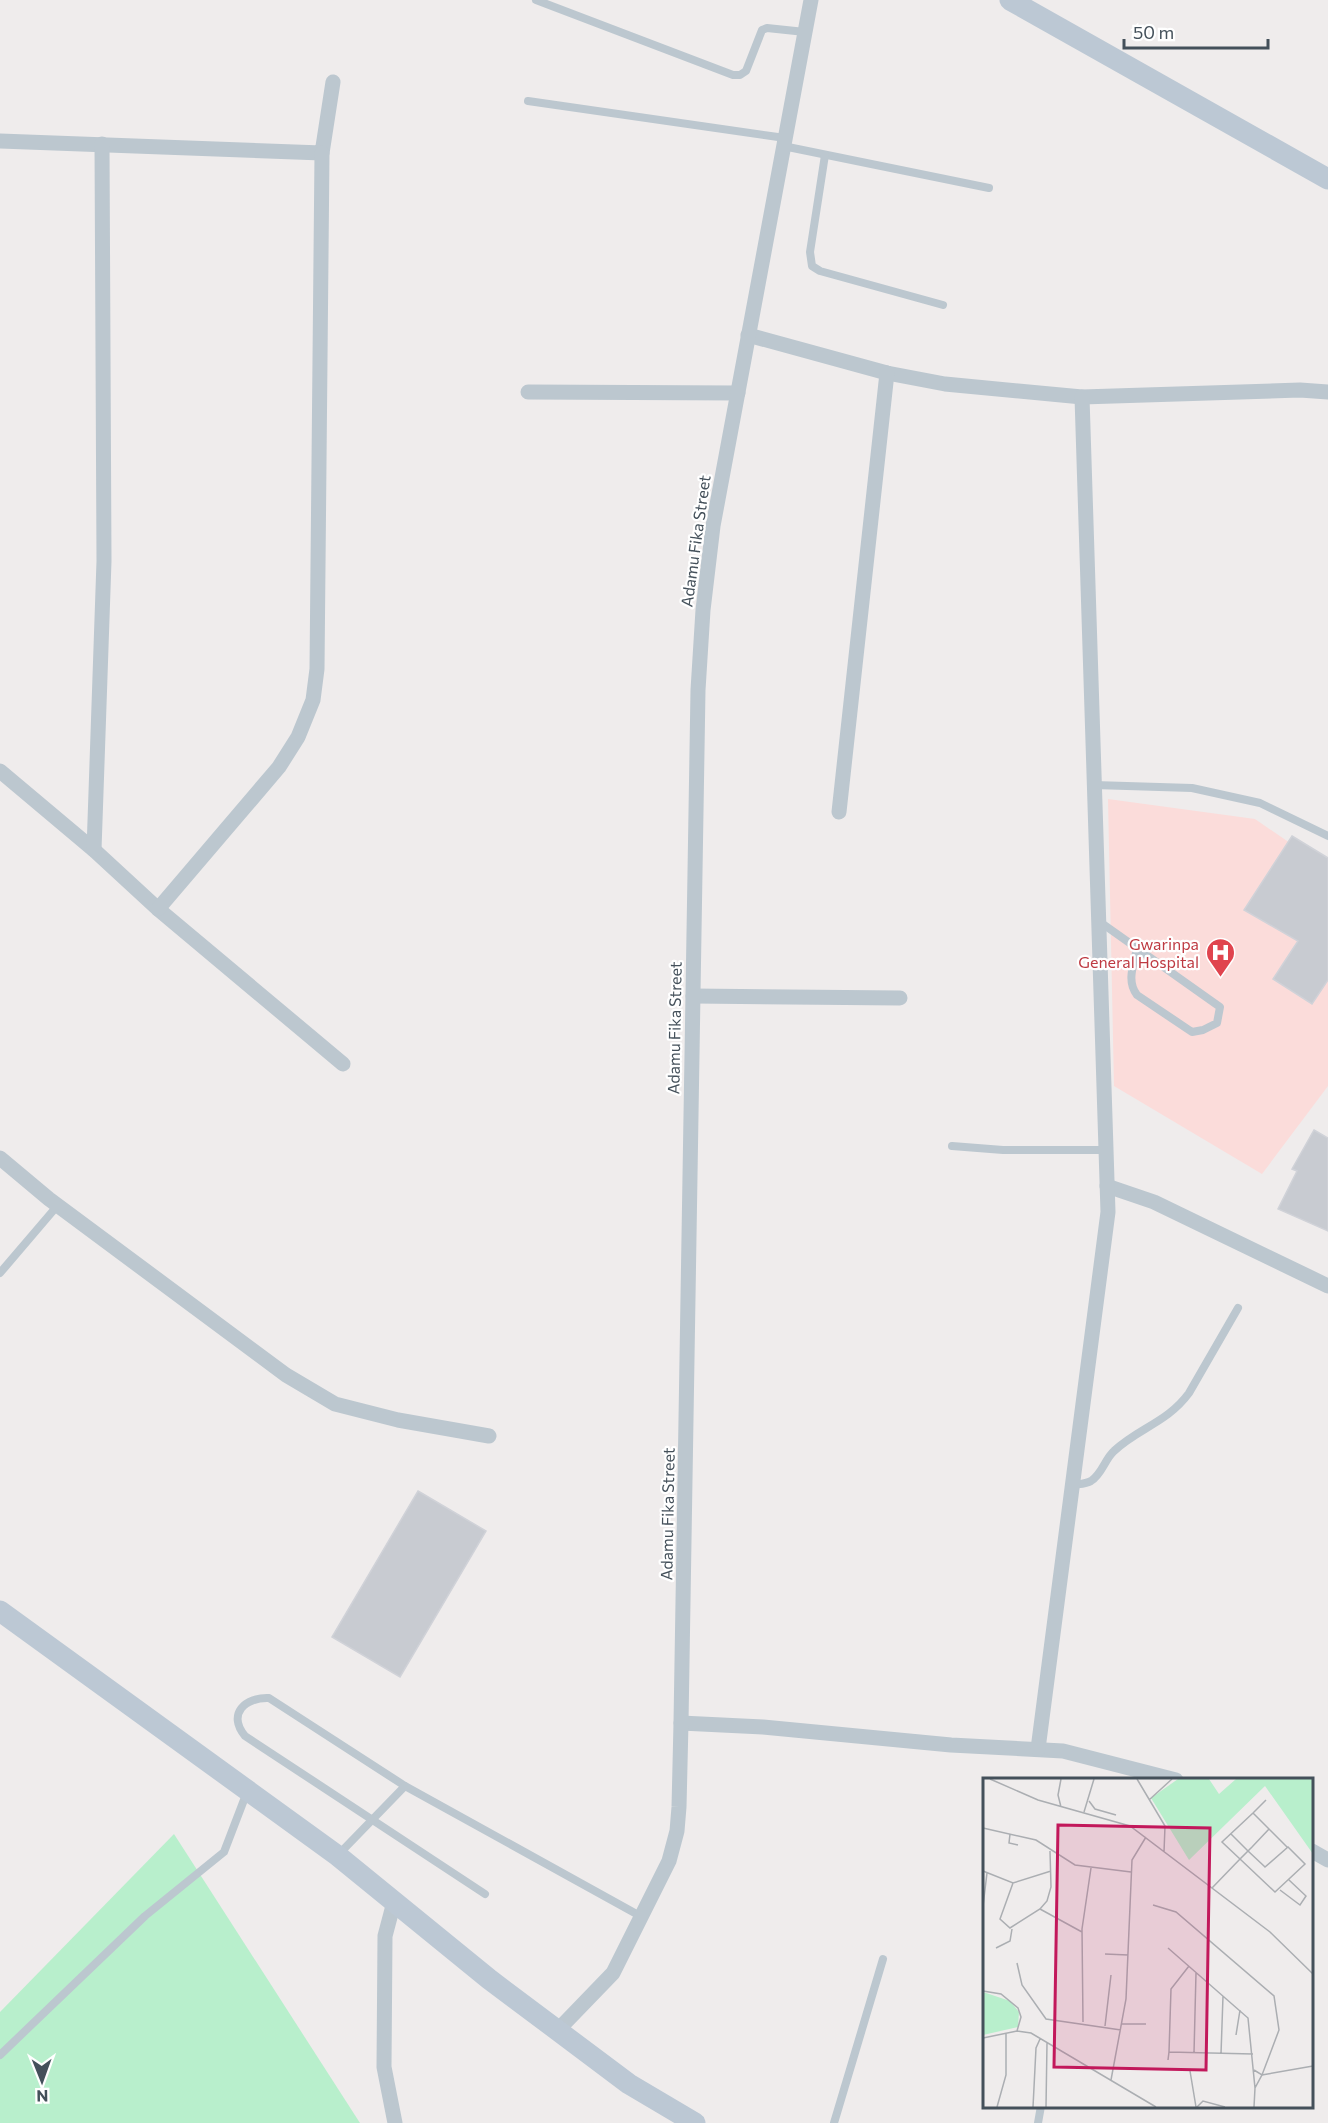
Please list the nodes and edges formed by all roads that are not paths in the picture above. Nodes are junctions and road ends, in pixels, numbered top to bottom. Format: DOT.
graph roads {
  1 [pos="536,0"];
  2 [pos="811,0"];
  3 [pos="1010,0"];
  4 [pos="805,32"];
  5 [pos="333,82"];
  6 [pos="528,101"];
  7 [pos="0,141"];
  8 [pos="784,142"];
  9 [pos="102,144"];
  10 [pos="322,153"];
  11 [pos="825,155"];
  12 [pos="1328,179"];
  13 [pos="989,188"];
  14 [pos="943,304"];
  15 [pos="748,335"];
  16 [pos="887,373"];
  17 [pos="528,392"];
  18 [pos="1328,392"];
  19 [pos="738,393"];
  20 [pos="1082,398"];
  21 [pos="0,771"];
  22 [pos="1094,785"];
  23 [pos="839,812"];
  24 [pos="1328,836"];
  25 [pos="94,850"];
  26 [pos="158,909"];
  27 [pos="1099,921"];
  28 [pos="1137,948"];
  29 [pos="693,996"];
  30 [pos="900,998"];
  31 [pos="343,1064"];
  32 [pos="952,1146"];
  33 [pos="1106,1150"];
  34 [pos="0,1158"];
  35 [pos="1107,1186"];
  36 [pos="58,1206"];
  37 [pos="0,1273"];
  38 [pos="1328,1286"];
  39 [pos="1238,1308"];
  40 [pos="489,1436"];
  41 [pos="1073,1485"];
  42 [pos="0,1611"];
  43 [pos="681,1724"];
  44 [pos="1038,1749"];
  45 [pos="1172,1778"];
  46 [pos="405,1786"];
  47 [pos="248,1791"];
  48 [pos="373,1819"];
  49 [pos="1313,1852"];
  50 [pos="338,1856"];
  51 [pos="1328,1860"];
  52 [pos="484,1894"];
  53 [pos="394,1902"];
  54 [pos="642,1917"];
  55 [pos="883,1959"];
  56 [pos="558,2030"];
  57 [pos="0,2055"];
  58 [pos="1041,2108"];
  59 [pos="394,2123"];
  60 [pos="694,2123"];
  61 [pos="834,2123"];
  62 [pos="1038,2123"];
  1 -- 4 [label="lane"];
  2 -- 4 [label="street, Adamu Fika Street"];
  3 -- 12 [label="street"];
  4 -- 8 [label="street, Adamu Fika Street"];
  5 -- 10 [label="street"];
  6 -- 8 [label="lane"];
  7 -- 9 [label="street"];
  8 -- 11 [label="lane"];
  8 -- 15 [label="street, Adamu Fika Street"];
  9 -- 10 [label="street"];
  9 -- 25 [label="street"];
  10 -- 26 [label="street"];
  11 -- 13 [label="lane"];
  11 -- 14 [label="lane"];
  15 -- 16 [label="street"];
  15 -- 19 [label="street, Adamu Fika Street"];
  16 -- 20 [label="street"];
  16 -- 23 [label="street"];
  17 -- 19 [label="street"];
  18 -- 20 [label="street"];
  19 -- 29 [label="street, Adamu Fika Street"];
  20 -- 22 [label="street"];
  21 -- 25 [label="street"];
  22 -- 24 [label="lane"];
  22 -- 27 [label="street"];
  25 -- 26 [label="street"];
  26 -- 31 [label="street"];
  27 -- 28 [label="lane"];
  27 -- 33 [label="street"];
  28 -- 28 [label="lane"];
  29 -- 30 [label="street"];
  29 -- 43 [label="street, Adamu Fika Street"];
  32 -- 33 [label="lane"];
  33 -- 35 [label="street"];
  34 -- 36 [label="street"];
  35 -- 38 [label="street"];
  35 -- 41 [label="street"];
  36 -- 37 [label="lane"];
  36 -- 40 [label="street"];
  39 -- 41 [label="lane"];
  41 -- 44 [label="street"];
  42 -- 47 [label="street"];
  43 -- 44 [label="street"];
  43 -- 54 [label="street, Adamu Fika Street"];
  44 -- 45 [label="street"];
  46 -- 48 [label="lane"];
  46 -- 48 [label="lane"];
  46 -- 54 [label="lane"];
  47 -- 50 [label="street"];
  47 -- 57 [label="lane"];
  48 -- 50 [label="lane"];
  48 -- 52 [label="lane"];
  49 -- 51 [label="street"];
  50 -- 53 [label="street"];
  53 -- 56 [label="street"];
  53 -- 59 [label="street"];
  54 -- 56 [label="street, Adamu Fika Street"];
  55 -- 61 [label="lane"];
  56 -- 60 [label="street"];
  58 -- 62 [label="lane"];
}
